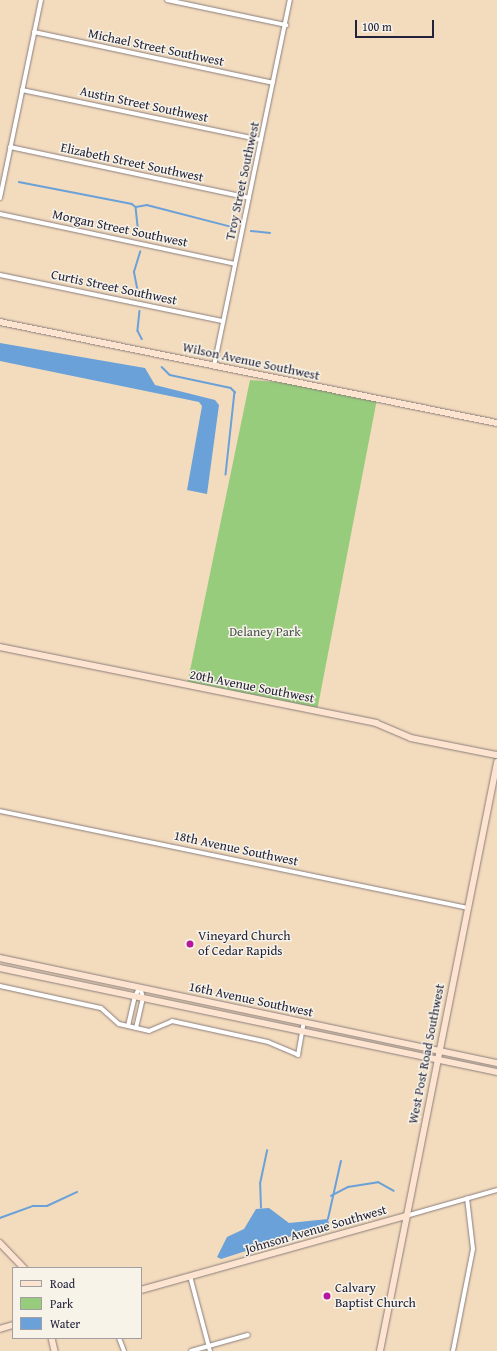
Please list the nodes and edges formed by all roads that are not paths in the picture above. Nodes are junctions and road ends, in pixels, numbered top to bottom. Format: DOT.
graph roads {
  1 [pos="41,0"];
  2 [pos="167,0"];
  3 [pos="290,0"];
  4 [pos="286,25"];
  5 [pos="34,32"];
  6 [pos="273,83"];
  7 [pos="22,90"];
  8 [pos="261,140"];
  9 [pos="10,147"];
  10 [pos="0,198"];
  11 [pos="249,198"];
  12 [pos="0,214"];
  13 [pos="236,264"];
  14 [pos="0,274"];
  15 [pos="223,321"];
  16 [pos="0,322"];
  17 [pos="214,366"];
  18 [pos="497,423"];
  19 [pos="0,647"];
  20 [pos="497,755"];
  21 [pos="497,763"];
  22 [pos="0,811"];
  23 [pos="468,908"];
  24 [pos="0,958"];
  25 [pos="0,968"];
  26 [pos="0,986"];
  27 [pos="140,987"];
  28 [pos="135,996"];
  29 [pos="142,998"];
  30 [pos="304,1022"];
  31 [pos="128,1026"];
  32 [pos="136,1028"];
  33 [pos="302,1031"];
  34 [pos="439,1051"];
  35 [pos="437,1060"];
  36 [pos="497,1063"];
  37 [pos="497,1072"];
  38 [pos="497,1190"];
  39 [pos="467,1198"];
  40 [pos="406,1216"];
  41 [pos="0,1243"];
  42 [pos="23,1267"];
  43 [pos="190,1276"];
  44 [pos="142,1290"];
  45 [pos="12,1325"];
  46 [pos="0,1329"];
  47 [pos="248,1335"];
  48 [pos="52,1339"];
  49 [pos="119,1339"];
  50 [pos="209,1345"];
  51 [pos="55,1351"];
  52 [pos="124,1351"];
  53 [pos="191,1351"];
  54 [pos="210,1351"];
  55 [pos="380,1351"];
  56 [pos="453,1351"];
  1 -- 5 [label="street"];
  2 -- 4 [label="street"];
  3 -- 4 [label="street, Troy Street Southwest"];
  4 -- 6 [label="street, Troy Street Southwest"];
  5 -- 6 [label="street, Michael Street Southwest"];
  5 -- 7 [label="street"];
  6 -- 8 [label="street, Troy Street Southwest"];
  7 -- 8 [label="street, Austin Street Southwest"];
  7 -- 9 [label="street"];
  8 -- 11 [label="street, Troy Street Southwest"];
  9 -- 10 [label="street"];
  9 -- 11 [label="street, Elizabeth Street Southwest"];
  11 -- 13 [label="street, Troy Street Southwest"];
  12 -- 13 [label="street, Morgan Street Southwest"];
  13 -- 15 [label="street, Troy Street Southwest"];
  14 -- 15 [label="street, Curtis Street Southwest"];
  15 -- 17 [label="street, Troy Street Southwest"];
  16 -- 17 [label="street, Wilson Avenue Southwest"];
  17 -- 18 [label="street, Wilson Avenue Southwest"];
  19 -- 20 [label="street, 20th Avenue Southwest"];
  21 -- 23 [label="street, West Post Road Southwest"];
  22 -- 23 [label="street, 18th Avenue Southwest"];
  23 -- 34 [label="street, West Post Road Southwest"];
  24 -- 27 [label="street, 16th Avenue Southwest"];
  25 -- 28 [label="street, 16th Avenue Southwest"];
  26 -- 31 [label="street"];
  27 -- 28 [label="street"];
  27 -- 29 [label="street"];
  27 -- 30 [label="street, 16th Avenue Southwest"];
  28 -- 29 [label="street, 16th Avenue Southwest"];
  28 -- 31 [label="street"];
  29 -- 32 [label="street"];
  29 -- 33 [label="street, 16th Avenue Southwest"];
  30 -- 33 [label="street"];
  30 -- 34 [label="street, 16th Avenue Southwest"];
  31 -- 32 [label="street"];
  32 -- 33 [label="street"];
  33 -- 35 [label="street, 16th Avenue Southwest"];
  34 -- 35 [label="street, West Post Road Southwest"];
  34 -- 36 [label="street, 16th Avenue Southwest"];
  35 -- 37 [label="street, 16th Avenue Southwest"];
  35 -- 40 [label="street, West Post Road Southwest"];
  38 -- 39 [label="street, Johnson Avenue Southwest"];
  39 -- 40 [label="street, Johnson Avenue Southwest"];
  39 -- 56 [label="street"];
  40 -- 43 [label="street, Johnson Avenue Southwest"];
  40 -- 55 [label="street, West Post Road Southwest"];
  41 -- 42 [label="street"];
  43 -- 44 [label="street, Johnson Avenue Southwest"];
  43 -- 50 [label="street"];
  45 -- 46 [label="street"];
  47 -- 50 [label="street"];
  48 -- 51 [label="street"];
  49 -- 52 [label="street"];
  50 -- 53 [label="street"];
  50 -- 54 [label="street"];
}
